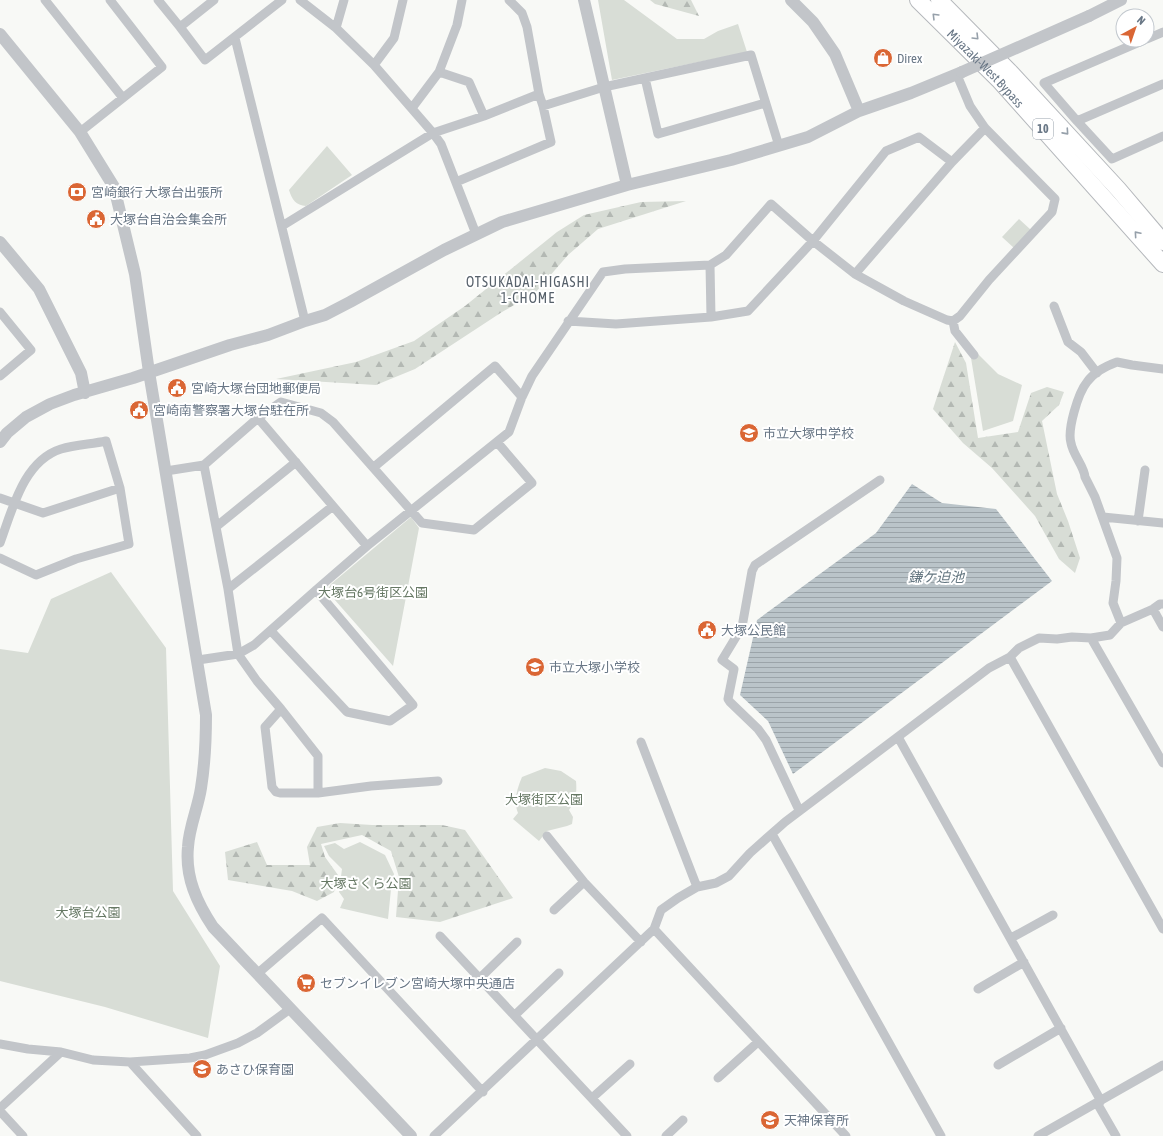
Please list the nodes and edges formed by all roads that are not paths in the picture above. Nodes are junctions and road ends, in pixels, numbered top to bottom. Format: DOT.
graph roads {
  1 [pos="45,0"];
  2 [pos="110,0"];
  3 [pos="158,0"];
  4 [pos="214,0"];
  5 [pos="282,0"];
  6 [pos="300,0"];
  7 [pos="344,0"];
  8 [pos="403,0"];
  9 [pos="462,0"];
  10 [pos="509,0"];
  11 [pos="584,0"];
  12 [pos="790,0"];
  13 [pos="918,0"];
  14 [pos="939,0"];
  15 [pos="1121,0"];
  16 [pos="180,27"];
  17 [pos="336,28"];
  18 [pos="0,34"];
  19 [pos="234,38"];
  20 [pos="1125,48"];
  21 [pos="374,65"];
  22 [pos="439,72"];
  23 [pos="959,73"];
  24 [pos="645,78"];
  25 [pos="1163,84"];
  26 [pos="604,87"];
  27 [pos="539,94"];
  28 [pos="123,98"];
  29 [pos="765,103"];
  30 [pos="543,106"];
  31 [pos="412,108"];
  32 [pos="859,111"];
  33 [pos="484,116"];
  34 [pos="1077,121"];
  35 [pos="985,128"];
  36 [pos="80,132"];
  37 [pos="433,133"];
  38 [pos="1163,136"];
  39 [pos="779,146"];
  40 [pos="952,162"];
  41 [pos="456,182"];
  42 [pos="627,185"];
  43 [pos="282,226"];
  44 [pos="476,234"];
  45 [pos="813,241"];
  46 [pos="0,242"];
  47 [pos="1163,242"];
  48 [pos="1163,264"];
  49 [pos="710,265"];
  50 [pos="855,274"];
  51 [pos="1054,306"];
  52 [pos="0,312"];
  53 [pos="712,317"];
  54 [pos="304,321"];
  55 [pos="953,321"];
  56 [pos="568,322"];
  57 [pos="974,355"];
  58 [pos="1163,369"];
  59 [pos="150,372"];
  60 [pos="1097,373"];
  61 [pos="0,376"];
  62 [pos="85,392"];
  63 [pos="522,397"];
  64 [pos="258,418"];
  65 [pos="0,442"];
  66 [pos="497,442"];
  67 [pos="296,462"];
  68 [pos="204,465"];
  69 [pos="374,467"];
  70 [pos="1145,470"];
  71 [pos="166,471"];
  72 [pos="880,480"];
  73 [pos="120,488"];
  74 [pos="0,498"];
  75 [pos="14,502"];
  76 [pos="333,506"];
  77 [pos="410,511"];
  78 [pos="1103,518"];
  79 [pos="1138,521"];
  80 [pos="1163,523"];
  81 [pos="217,526"];
  82 [pos="0,543"];
  83 [pos="367,546"];
  84 [pos="0,558"];
  85 [pos="228,589"];
  86 [pos="316,590"];
  87 [pos="1163,604"];
  88 [pos="1153,609"];
  89 [pos="1121,623"];
  90 [pos="1163,627"];
  91 [pos="271,631"];
  92 [pos="1091,638"];
  93 [pos="238,654"];
  94 [pos="1010,657"];
  95 [pos="198,660"];
  96 [pos="281,709"];
  97 [pos="898,737"];
  98 [pos="641,742"];
  99 [pos="1163,763"];
  100 [pos="438,781"];
  101 [pos="318,793"];
  102 [pos="799,810"];
  103 [pos="772,834"];
  104 [pos="547,836"];
  105 [pos="584,882"];
  106 [pos="697,887"];
  107 [pos="554,910"];
  108 [pos="1053,915"];
  109 [pos="654,929"];
  110 [pos="1163,929"];
  111 [pos="440,936"];
  112 [pos="1011,938"];
  113 [pos="517,942"];
  114 [pos="641,942"];
  115 [pos="1024,962"];
  116 [pos="559,973"];
  117 [pos="257,974"];
  118 [pos="480,978"];
  119 [pos="978,989"];
  120 [pos="290,1009"];
  121 [pos="515,1015"];
  122 [pos="1061,1028"];
  123 [pos="538,1040"];
  124 [pos="758,1042"];
  125 [pos="0,1044"];
  126 [pos="61,1052"];
  127 [pos="130,1062"];
  128 [pos="630,1064"];
  129 [pos="998,1065"];
  130 [pos="1163,1065"];
  131 [pos="718,1078"];
  132 [pos="483,1092"];
  133 [pos="592,1098"];
  134 [pos="1099,1102"];
  135 [pos="0,1108"];
  136 [pos="0,1111"];
  137 [pos="683,1120"];
  138 [pos="23,1136"];
  139 [pos="197,1136"];
  140 [pos="411,1136"];
  141 [pos="434,1136"];
  142 [pos="627,1136"];
  143 [pos="666,1136"];
  144 [pos="846,1136"];
  145 [pos="941,1136"];
  146 [pos="1038,1136"];
  147 [pos="1116,1136"];
  1 -- 28 [label="street"];
  2 -- 28 [label="street"];
  3 -- 16 [label="street"];
  4 -- 16 [label="street"];
  5 -- 19 [label="street"];
  6 -- 17 [label="street"];
  7 -- 17 [label="street"];
  8 -- 21 [label="street"];
  9 -- 22 [label="street"];
  10 -- 27 [label="street"];
  11 -- 26 [label="street"];
  12 -- 32 [label="street"];
  48 -- 13 [label="highway, Miyazaki-West Bypass / 10, one-way"];
  14 -- 47 [label="highway, Miyazaki-West Bypass / 10, one-way"];
  15 -- 23 [label="street, bridge"];
  16 -- 19 [label="street"];
  17 -- 21 [label="street"];
  18 -- 36 [label="street"];
  19 -- 43 [label="street"];
  20 -- 34 [label="street"];
  21 -- 31 [label="street"];
  22 -- 31 [label="street"];
  22 -- 33 [label="street"];
  23 -- 32 [label="street"];
  23 -- 35 [label="street"];
  24 -- 26 [label="street"];
  24 -- 29 [label="street"];
  24 -- 29 [label="street"];
  25 -- 34 [label="street"];
  26 -- 30 [label="street"];
  26 -- 42 [label="street"];
  27 -- 30 [label="street"];
  27 -- 33 [label="street"];
  28 -- 36 [label="street"];
  29 -- 39 [label="street"];
  30 -- 41 [label="street"];
  31 -- 37 [label="street"];
  32 -- 39 [label="street"];
  33 -- 37 [label="street"];
  34 -- 38 [label="street"];
  35 -- 40 [label="street"];
  35 -- 55 [label="street"];
  36 -- 59 [label="street"];
  37 -- 41 [label="street"];
  37 -- 43 [label="street"];
  39 -- 42 [label="street"];
  40 -- 45 [label="street"];
  40 -- 50 [label="street"];
  41 -- 44 [label="street"];
  42 -- 44 [label="street"];
  43 -- 54 [label="street"];
  44 -- 54 [label="street"];
  45 -- 49 [label="street"];
  45 -- 50 [label="street"];
  45 -- 53 [label="street"];
  46 -- 62 [label="street"];
  49 -- 53 [label="street"];
  49 -- 56 [label="street"];
  50 -- 55 [label="street"];
  51 -- 60 [label="street"];
  52 -- 61 [label="street"];
  53 -- 56 [label="street"];
  54 -- 59 [label="street"];
  55 -- 57 [label="street"];
  56 -- 63 [label="street"];
  58 -- 60 [label="street"];
  59 -- 62 [label="street"];
  59 -- 71 [label="street"];
  60 -- 78 [label="street"];
  62 -- 65 [label="street"];
  63 -- 66 [label="street"];
  63 -- 69 [label="street"];
  64 -- 67 [label="street"];
  64 -- 68 [label="street"];
  64 -- 69 [label="street"];
  66 -- 77 [label="street"];
  66 -- 77 [label="street"];
  67 -- 76 [label="street"];
  67 -- 81 [label="street"];
  68 -- 71 [label="street"];
  68 -- 81 [label="street"];
  69 -- 77 [label="street"];
  70 -- 79 [label="street"];
  71 -- 95 [label="street"];
  72 -- 102 [label="street"];
  73 -- 75 [label="street"];
  73 -- 75 [label="street"];
  73 -- 84 [label="street"];
  74 -- 75 [label="street"];
  75 -- 82 [label="street"];
  76 -- 83 [label="street"];
  76 -- 85 [label="street"];
  77 -- 83 [label="street"];
  78 -- 79 [label="street"];
  78 -- 89 [label="street"];
  79 -- 80 [label="street"];
  81 -- 85 [label="street"];
  83 -- 86 [label="street"];
  85 -- 93 [label="street"];
  86 -- 91 [label="street"];
  86 -- 91 [label="street"];
  87 -- 88 [label="street"];
  88 -- 89 [label="street"];
  88 -- 90 [label="street"];
  89 -- 92 [label="street"];
  91 -- 93 [label="street"];
  92 -- 94 [label="street"];
  92 -- 99 [label="street"];
  93 -- 95 [label="street"];
  93 -- 96 [label="street"];
  94 -- 97 [label="street"];
  94 -- 110 [label="street"];
  95 -- 117 [label="street"];
  96 -- 101 [label="street"];
  96 -- 101 [label="street"];
  97 -- 102 [label="street"];
  97 -- 112 [label="street"];
  98 -- 106 [label="street"];
  100 -- 101 [label="street"];
  102 -- 103 [label="street"];
  103 -- 106 [label="street"];
  103 -- 145 [label="street"];
  104 -- 105 [label="street"];
  105 -- 107 [label="street"];
  105 -- 114 [label="street"];
  106 -- 109 [label="street"];
  108 -- 112 [label="street"];
  109 -- 114 [label="street"];
  109 -- 124 [label="street"];
  111 -- 118 [label="street"];
  112 -- 115 [label="street"];
  113 -- 118 [label="street"];
  114 -- 123 [label="street"];
  115 -- 119 [label="street"];
  115 -- 122 [label="street"];
  116 -- 121 [label="street"];
  117 -- 120 [label="street"];
  117 -- 132 [label="street"];
  118 -- 121 [label="street"];
  120 -- 127 [label="street"];
  120 -- 140 [label="street"];
  121 -- 123 [label="street"];
  122 -- 129 [label="street"];
  122 -- 134 [label="street"];
  123 -- 132 [label="street"];
  123 -- 133 [label="street"];
  124 -- 131 [label="street"];
  124 -- 144 [label="street"];
  125 -- 126 [label="street"];
  126 -- 127 [label="street"];
  126 -- 135 [label="street"];
  127 -- 139 [label="street"];
  128 -- 133 [label="street"];
  130 -- 134 [label="street"];
  132 -- 141 [label="street"];
  133 -- 142 [label="street"];
  134 -- 146 [label="street"];
  134 -- 147 [label="street"];
  136 -- 138 [label="street"];
  137 -- 143 [label="street"];
}
